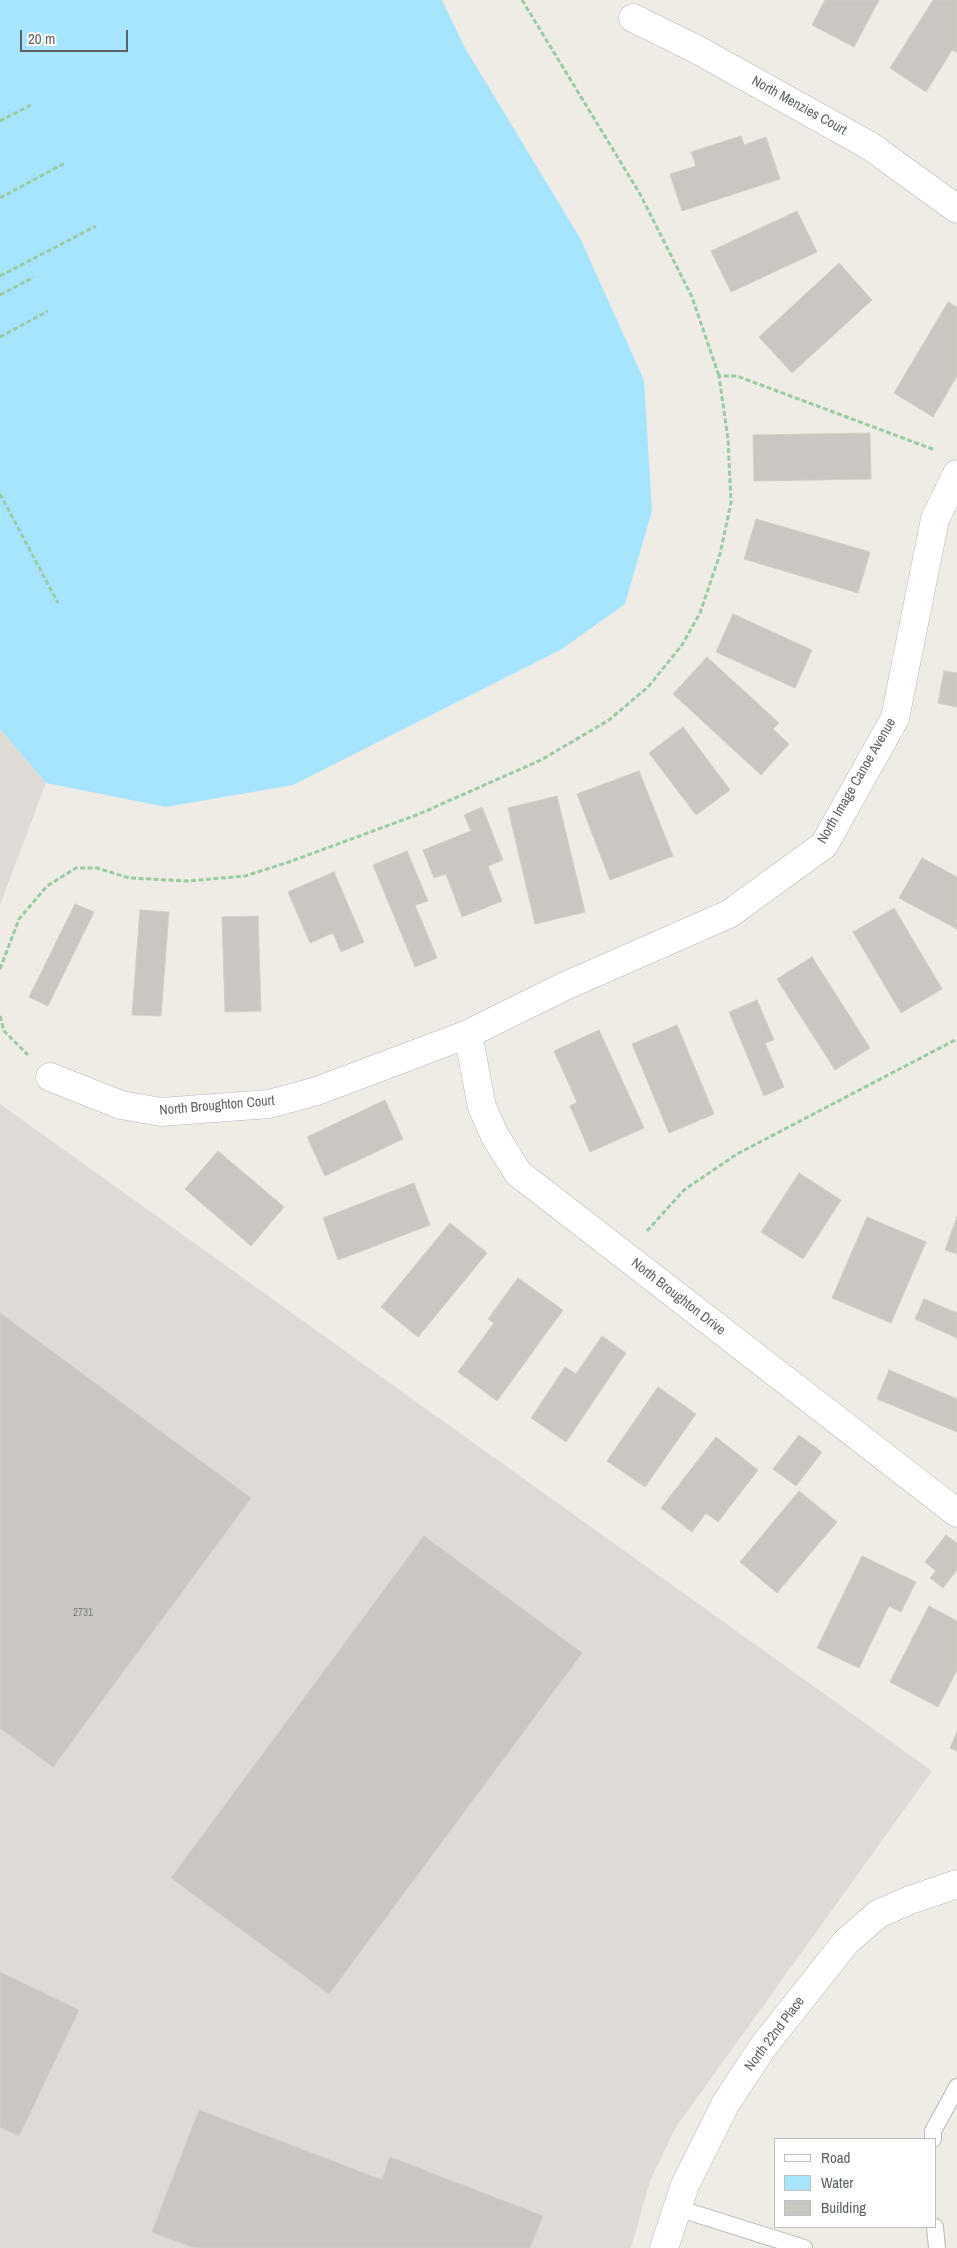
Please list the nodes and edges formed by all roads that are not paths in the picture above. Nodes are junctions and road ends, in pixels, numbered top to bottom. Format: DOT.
graph roads {
  1 [pos="633,18"];
  2 [pos="957,209"];
  3 [pos="950,463"];
  4 [pos="468,1034"];
  5 [pos="50,1077"];
  6 [pos="957,1513"];
  7 [pos="957,1884"];
  8 [pos="957,2087"];
  9 [pos="932,2138"];
  10 [pos="677,2208"];
  11 [pos="935,2228"];
  12 [pos="664,2248"];
  13 [pos="804,2248"];
  14 [pos="937,2248"];
  1 -- 2 [label="street, North Menzies Court"];
  3 -- 4 [label="street, North Image Canoe Avenue"];
  4 -- 5 [label="street, North Broughton Court"];
  4 -- 6 [label="street, North Broughton Drive"];
  7 -- 10 [label="street, North 22nd Place"];
  8 -- 9 [label="lane"];
  10 -- 12 [label="street, North 22nd Place"];
  10 -- 13 [label="lane"];
  11 -- 14 [label="lane"];
}
